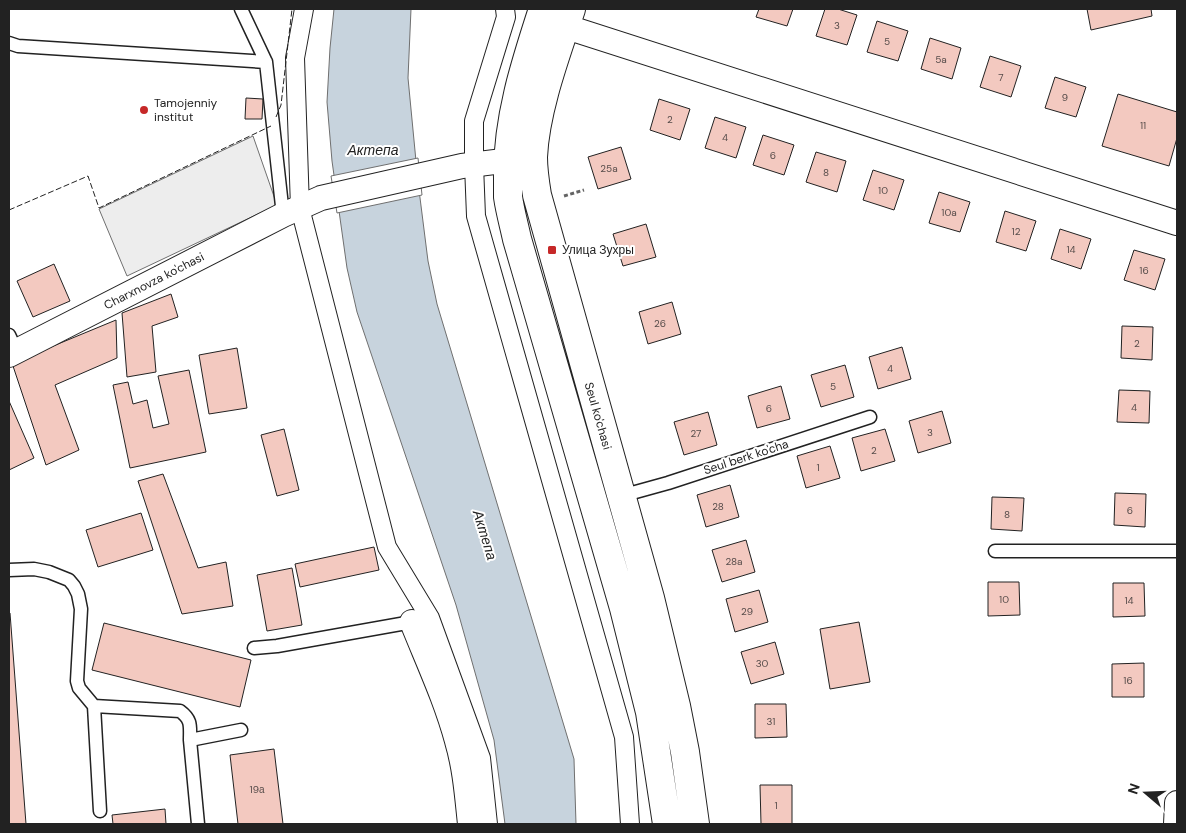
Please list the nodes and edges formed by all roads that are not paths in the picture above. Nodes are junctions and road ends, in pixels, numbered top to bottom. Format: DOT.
graph roads {
  1 [pos="241,9"];
  2 [pos="304,9"];
  3 [pos="505,9"];
  4 [pos="554,16"];
  5 [pos="9,43"];
  6 [pos="266,62"];
  7 [pos="520,159"];
  8 [pos="468,166"];
  9 [pos="301,207"];
  10 [pos="1177,223"];
  11 [pos="11,347"];
  12 [pos="870,416"];
  13 [pos="621,496"];
  14 [pos="995,551"];
  15 [pos="1177,551"];
  16 [pos="9,570"];
  17 [pos="412,622"];
  18 [pos="254,648"];
  19 [pos="94,706"];
  20 [pos="241,730"];
  21 [pos="190,740"];
  22 [pos="1177,803"];
  23 [pos="100,811"];
  24 [pos="198,824"];
  25 [pos="470,824"];
  26 [pos="488,824"];
  27 [pos="630,824"];
  28 [pos="667,824"];
  29 [pos="695,824"];
  30 [pos="1176,824"];
  1 -- 6 [label="lane"];
  2 -- 9 [label="street"];
  3 -- 8 [label="street"];
  4 -- 7 [label="main road, Seul ko'chasi"];
  4 -- 10 [label="street"];
  5 -- 6 [label="lane"];
  6 -- 9 [label="lane"];
  7 -- 8 [label="street, Charxnovza ko'chasi"];
  7 -- 13 [label="main road, Seul ko'chasi"];
  7 -- 28 [label="main road, Seul ko'chasi"];
  8 -- 9 [label="street, Charxnovza ko'chasi"];
  8 -- 27 [label="street"];
  9 -- 11 [label="street, Charxnovza ko'chasi"];
  9 -- 26 [label="street"];
  12 -- 13 [label="lane, Seul berk ko'cha"];
  13 -- 29 [label="main road, Seul ko'chasi"];
  14 -- 15 [label="lane"];
  16 -- 19 [label="lane"];
  17 -- 18 [label="lane"];
  17 -- 25 [label="street"];
  19 -- 21 [label="lane"];
  19 -- 23 [label="lane"];
  20 -- 21 [label="lane"];
  21 -- 24 [label="lane"];
  22 -- 30 [label="street"];
}
